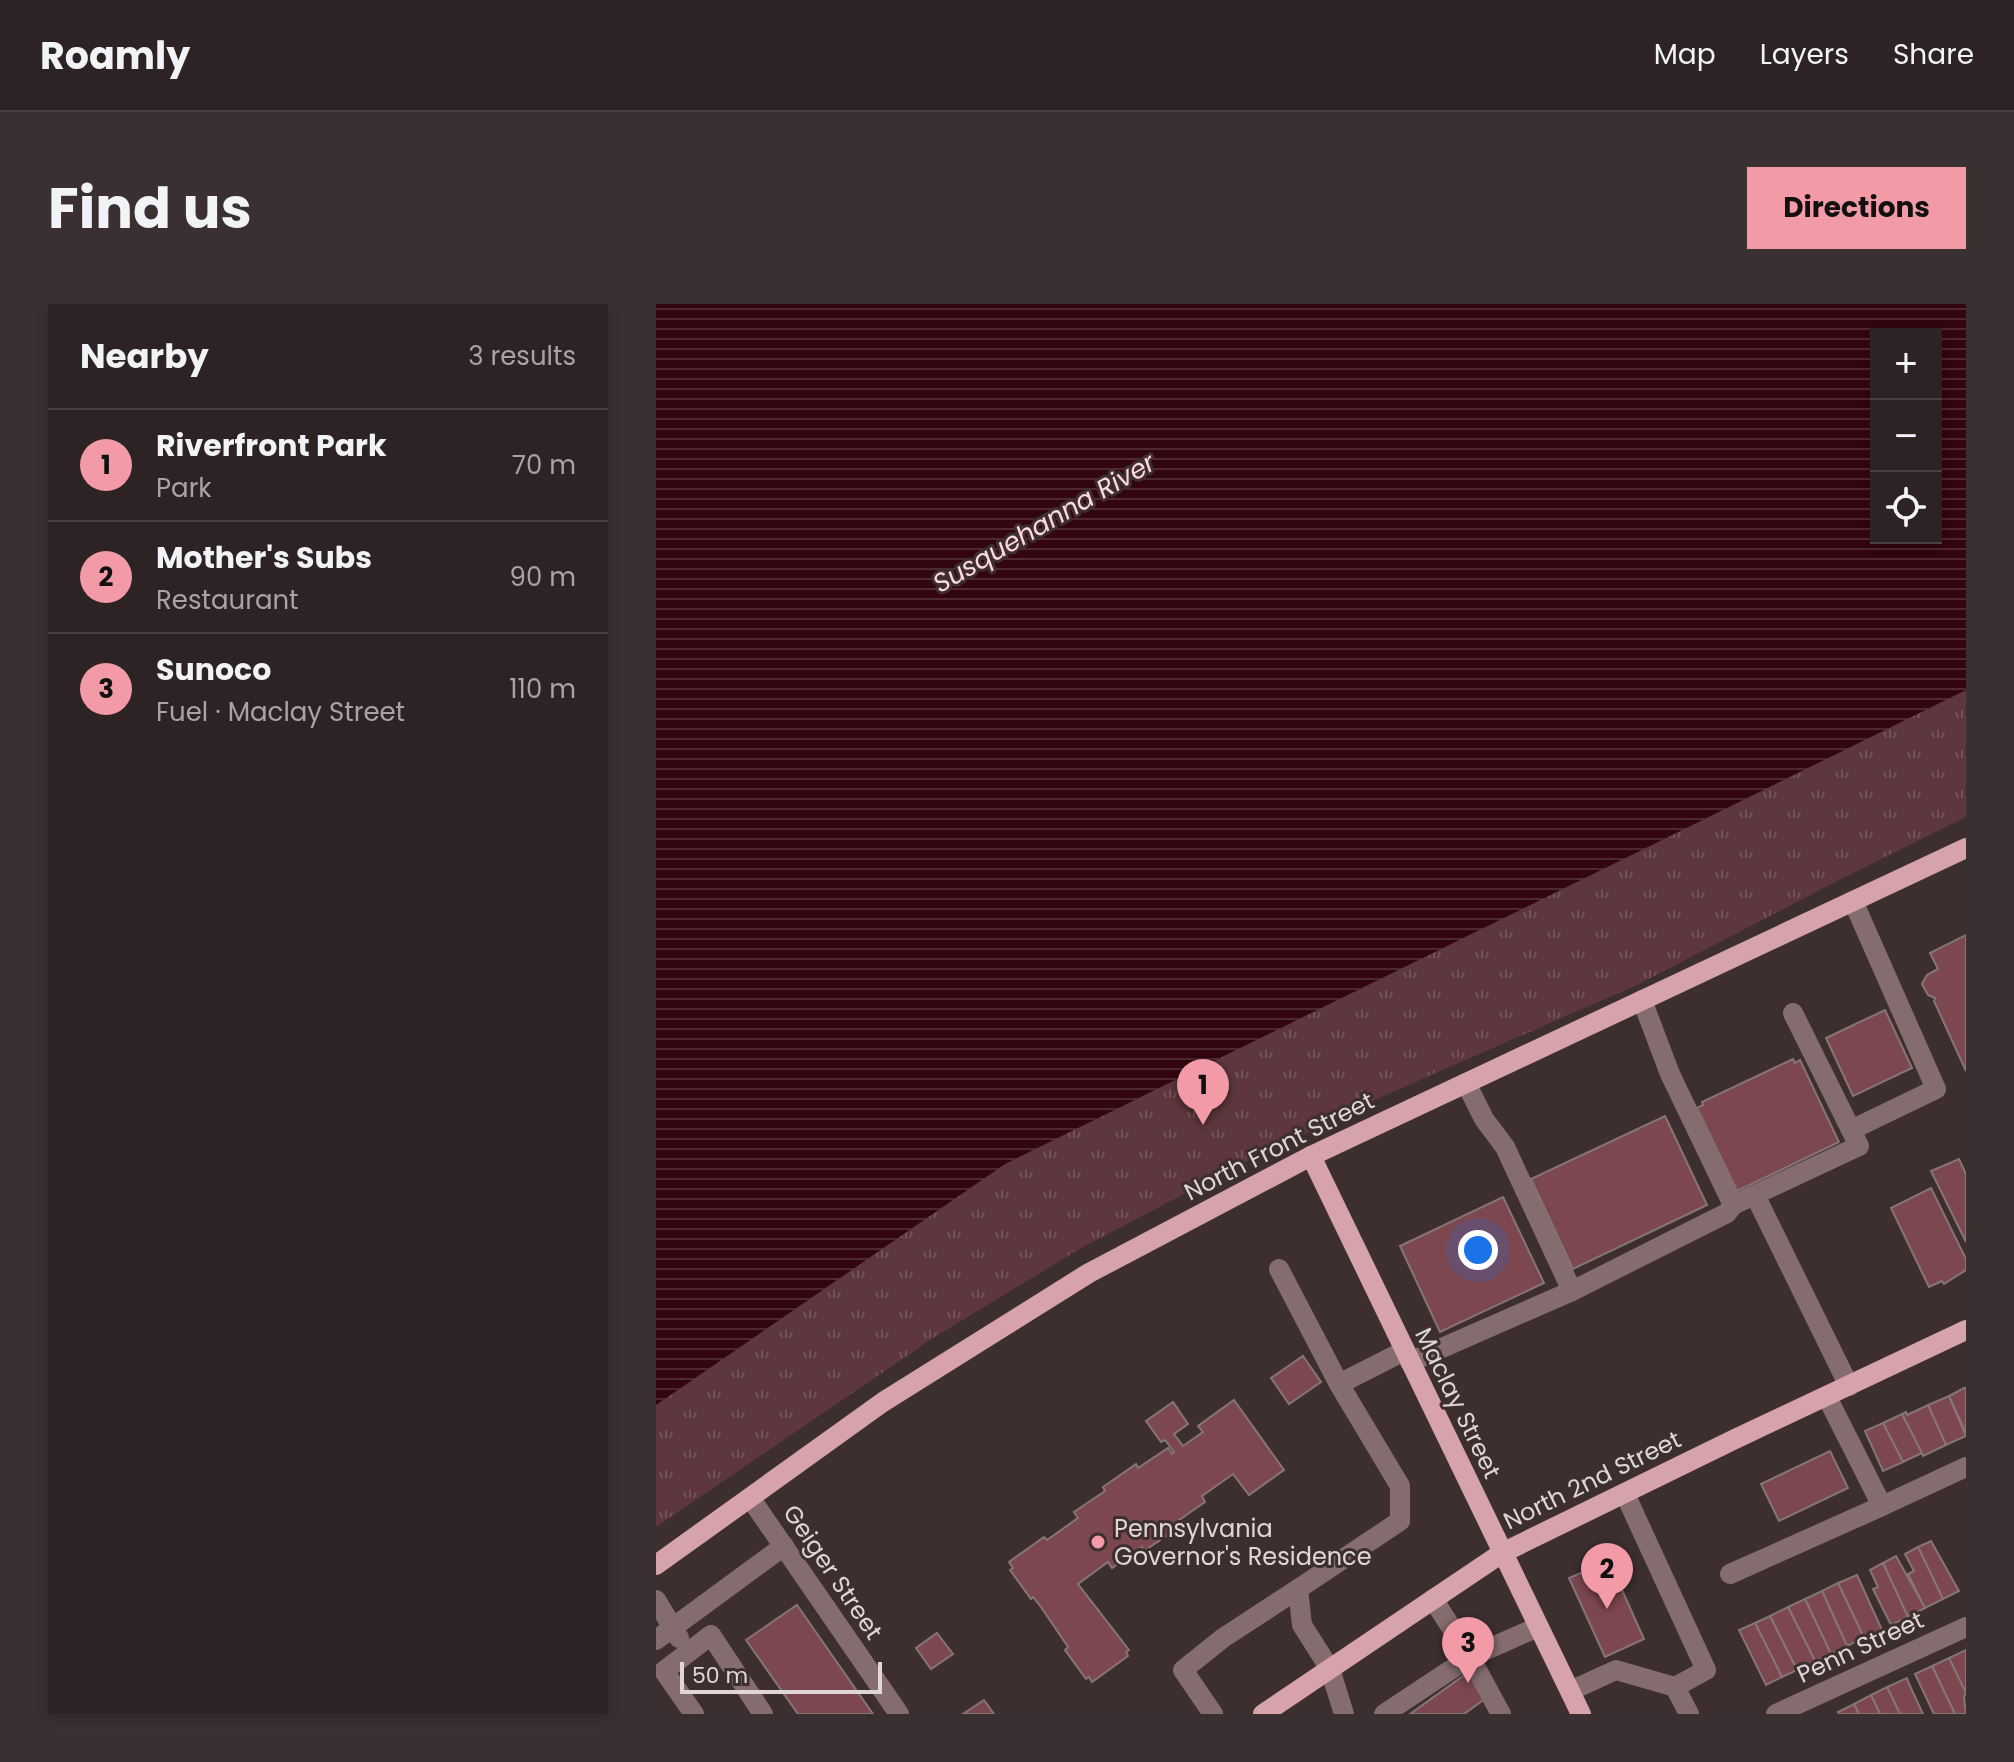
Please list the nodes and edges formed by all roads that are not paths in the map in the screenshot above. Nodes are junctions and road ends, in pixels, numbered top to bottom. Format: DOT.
graph roads {
  1 [pos="1966,848"];
  2 [pos="1853,901"];
  3 [pos="1642,1000"];
  4 [pos="1793,1013"];
  5 [pos="1466,1083"];
  6 [pos="1855,1138"];
  7 [pos="1311,1156"];
  8 [pos="1755,1195"];
  9 [pos="1733,1205"];
  10 [pos="1279,1269"];
  11 [pos="1572,1291"];
  12 [pos="1966,1330"];
  13 [pos="1407,1356"];
  14 [pos="1339,1384"];
  15 [pos="1849,1386"];
  16 [pos="1827,1397"];
  17 [pos="1966,1467"];
  18 [pos="1625,1494"];
  19 [pos="751,1499"];
  20 [pos="1882,1506"];
  21 [pos="784,1546"];
  22 [pos="1502,1553"];
  23 [pos="656,1565"];
  24 [pos="1730,1574"];
  25 [pos="1298,1589"];
  26 [pos="1433,1599"];
  27 [pos="656,1600"];
  28 [pos="1538,1627"];
  29 [pos="1966,1627"];
  30 [pos="673,1628"];
  31 [pos="656,1640"];
  32 [pos="687,1652"];
  33 [pos="1470,1657"];
  34 [pos="1330,1669"];
  35 [pos="1675,1687"];
  36 [pos="1570,1691"];
  37 [pos="694,1714"];
  38 [pos="763,1714"];
  39 [pos="899,1714"];
  40 [pos="1213,1714"];
  41 [pos="1263,1714"];
  42 [pos="1344,1714"];
  43 [pos="1384,1714"];
  44 [pos="1501,1714"];
  45 [pos="1581,1714"];
  46 [pos="1689,1714"];
  47 [pos="1776,1714"];
  1 -- 2 [label="main road, North Front Street"];
  2 -- 3 [label="main road, North Front Street"];
  2 -- 6 [label="street"];
  3 -- 5 [label="main road, North Front Street"];
  3 -- 9 [label="street"];
  4 -- 6 [label="street"];
  5 -- 7 [label="main road, North Front Street"];
  5 -- 11 [label="street"];
  6 -- 8 [label="street"];
  7 -- 13 [label="main road, Maclay Street"];
  7 -- 19 [label="main road, North Front Street"];
  8 -- 9 [label="street"];
  8 -- 15 [label="street"];
  9 -- 11 [label="street"];
  10 -- 14 [label="street"];
  11 -- 13 [label="street"];
  12 -- 15 [label="main road, North 2nd Street"];
  13 -- 14 [label="street"];
  13 -- 22 [label="main road, Maclay Street"];
  14 -- 25 [label="street"];
  15 -- 16 [label="main road, North 2nd Street"];
  16 -- 18 [label="main road, North 2nd Street"];
  16 -- 20 [label="street"];
  17 -- 20 [label="street"];
  18 -- 22 [label="main road, North 2nd Street"];
  18 -- 35 [label="street"];
  19 -- 21 [label="street, Geiger Street"];
  19 -- 23 [label="main road, North Front Street"];
  20 -- 24 [label="street"];
  21 -- 30 [label="street"];
  21 -- 39 [label="street, Geiger Street"];
  22 -- 26 [label="main road, North 2nd Street"];
  22 -- 28 [label="main road, Maclay Street"];
  25 -- 34 [label="street"];
  25 -- 40 [label="street"];
  26 -- 33 [label="street"];
  26 -- 34 [label="main road, North 2nd Street"];
  27 -- 30 [label="street"];
  28 -- 33 [label="street"];
  28 -- 36 [label="main road, Maclay Street"];
  29 -- 47 [label="street, Penn Street"];
  30 -- 31 [label="street"];
  30 -- 32 [label="street"];
  32 -- 37 [label="street"];
  32 -- 38 [label="street"];
  33 -- 43 [label="street"];
  33 -- 44 [label="street"];
  34 -- 41 [label="main road, North 2nd Street"];
  34 -- 42 [label="street"];
  35 -- 36 [label="street"];
  35 -- 46 [label="street"];
  36 -- 45 [label="main road, Maclay Street"];
}
